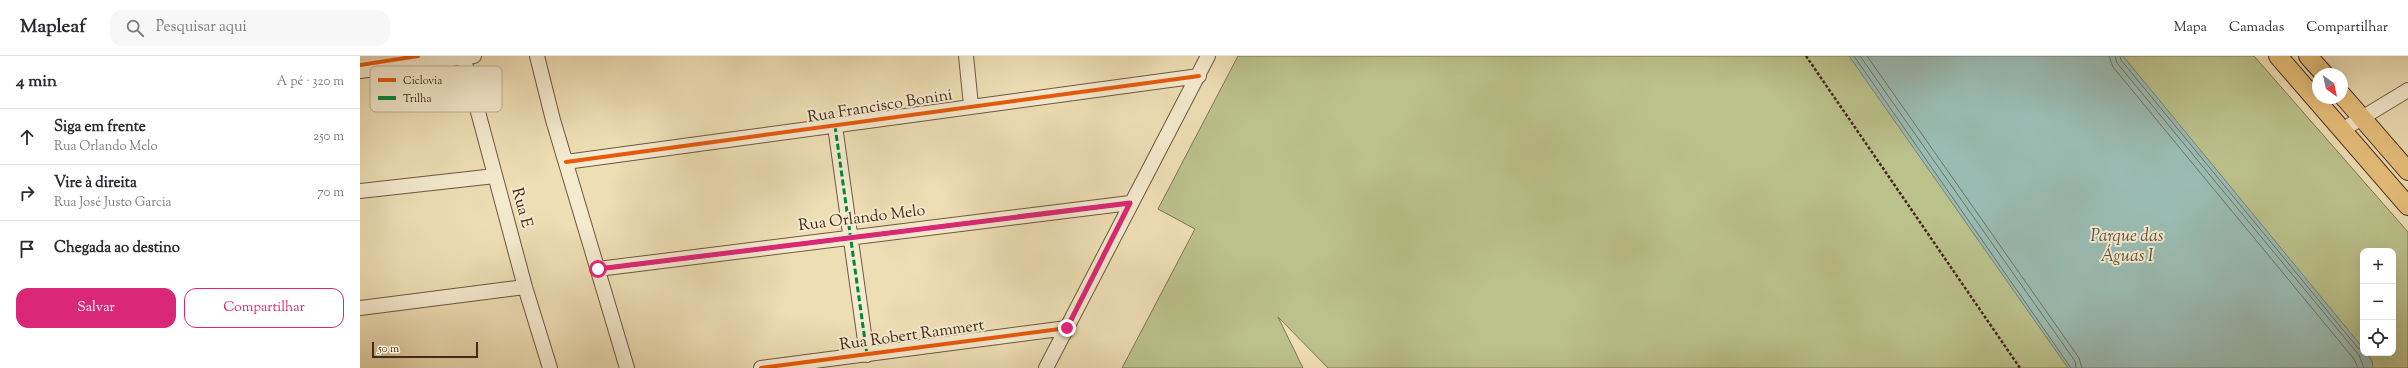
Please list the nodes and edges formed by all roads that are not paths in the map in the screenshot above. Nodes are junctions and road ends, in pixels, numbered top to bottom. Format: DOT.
graph roads {
  1 [pos="467,56"];
  2 [pos="537,56"];
  3 [pos="966,56"];
  4 [pos="1208,56"];
  5 [pos="2278,56"];
  6 [pos="2308,56"];
  7 [pos="396,66"];
  8 [pos="469,66"];
  9 [pos="2319,68"];
  10 [pos="370,70"];
  11 [pos="360,71"];
  12 [pos="1199,76"];
  13 [pos="2408,90"];
  14 [pos="2348,102"];
  15 [pos="971,105"];
  16 [pos="480,112"];
  17 [pos="2362,118"];
  18 [pos="835,126"];
  19 [pos="2342,130"];
  20 [pos="566,162"];
  21 [pos="2408,171"];
  22 [pos="495,176"];
  23 [pos="360,191"];
  24 [pos="1130,203"];
  25 [pos="2408,206"];
  26 [pos="850,238"];
  27 [pos="598,269"];
  28 [pos="525,287"];
  29 [pos="360,308"];
  30 [pos="1067,328"];
  31 [pos="867,355"];
  32 [pos="550,368"];
  33 [pos="627,368"];
  34 [pos="761,368"];
  35 [pos="1046,368"];
  1 -- 7 [label="street"];
  1 -- 8 [label="street, Rua E"];
  2 -- 20 [label="street"];
  3 -- 15 [label="street"];
  4 -- 12 [label="street"];
  5 -- 19 [label="main road"];
  6 -- 9 [label="main road"];
  10 -- 11 [label="street"];
  12 -- 15 [label="street, Rua Francisco Bonini"];
  12 -- 24 [label="street"];
  13 -- 17 [label="street"];
  14 -- 17 [label="main road"];
  15 -- 18 [label="street, Rua Francisco Bonini"];
  16 -- 22 [label="street, Rua E"];
  17 -- 19 [label="street"];
  17 -- 21 [label="main road"];
  18 -- 20 [label="street, Rua Francisco Bonini"];
  18 -- 26 [label="street"];
  19 -- 25 [label="main road"];
  20 -- 27 [label="street"];
  22 -- 23 [label="street"];
  22 -- 28 [label="street, Rua E"];
  24 -- 26 [label="street, Rua Orlando Melo"];
  24 -- 30 [label="street"];
  26 -- 27 [label="street, Rua Orlando Melo"];
  26 -- 31 [label="street"];
  27 -- 33 [label="street"];
  28 -- 29 [label="street"];
  28 -- 32 [label="street, Rua E"];
  30 -- 31 [label="street, Rua Robert Rammert"];
  30 -- 35 [label="street"];
  31 -- 34 [label="street, Rua Robert Rammert"];
}
